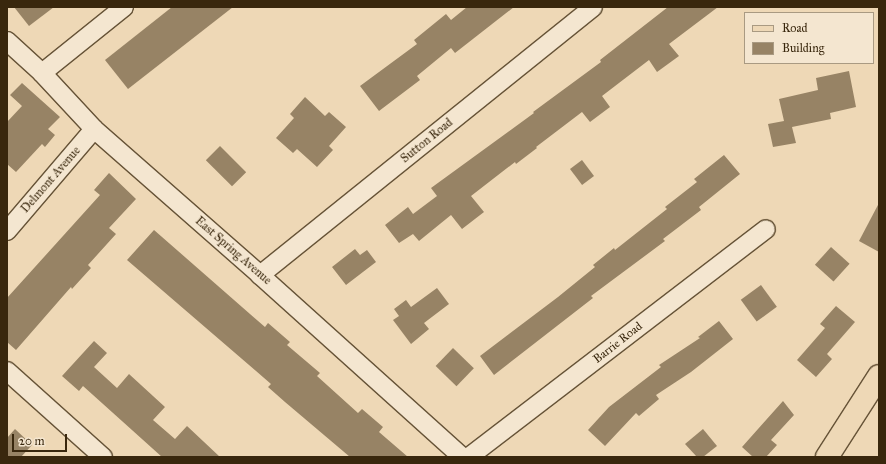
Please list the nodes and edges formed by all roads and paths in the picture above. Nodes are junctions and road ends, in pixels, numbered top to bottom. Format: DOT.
graph roads {
  1 [pos="124,7"];
  2 [pos="593,7"];
  3 [pos="7,41"];
  4 [pos="42,73"];
  5 [pos="94,129"];
  6 [pos="766,229"];
  7 [pos="7,231"];
  8 [pos="260,275"];
  9 [pos="7,371"];
  10 [pos="879,376"];
  11 [pos="103,457"];
  12 [pos="462,457"];
  13 [pos="469,457"];
  14 [pos="827,457"];
  1 -- 4 [label="street"];
  2 -- 8 [label="street, Sutton Road"];
  3 -- 4 [label="street, East Spring Avenue"];
  4 -- 5 [label="street, East Spring Avenue"];
  5 -- 7 [label="street, Delmont Avenue"];
  5 -- 8 [label="street, East Spring Avenue"];
  6 -- 13 [label="street, Barrie Road"];
  8 -- 12 [label="street, East Spring Avenue"];
  9 -- 11 [label="street"];
  10 -- 14 [label="main road"];
}
